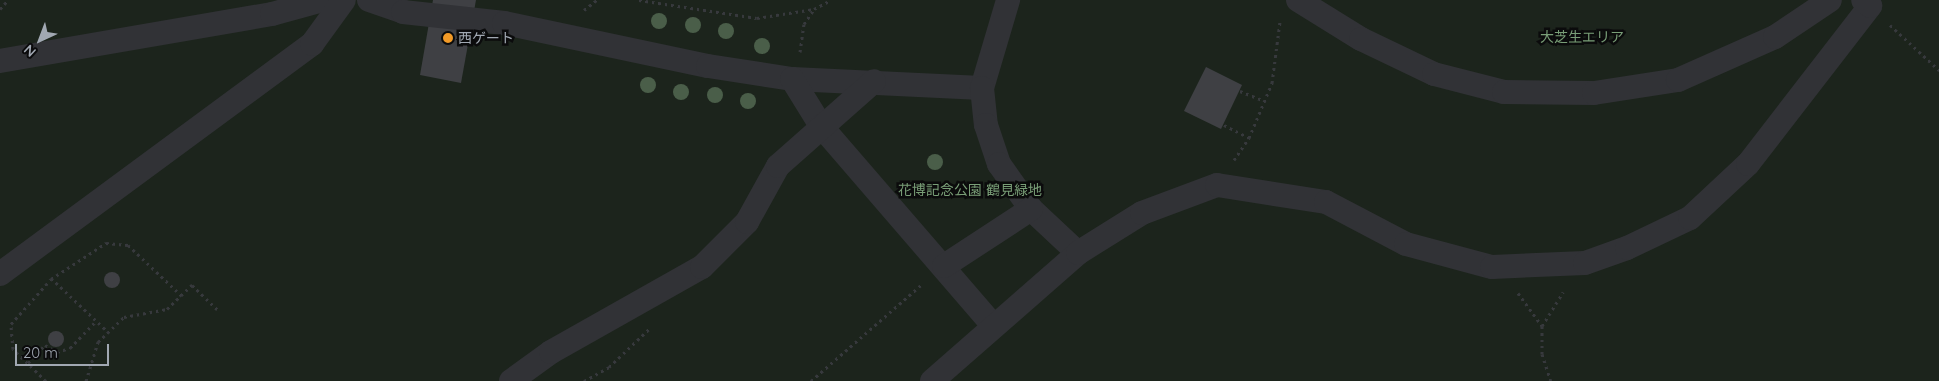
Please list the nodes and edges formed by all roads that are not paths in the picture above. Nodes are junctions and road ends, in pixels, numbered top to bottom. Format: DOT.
graph roads {
  1 [pos="323,0"];
  2 [pos="344,0"];
  3 [pos="369,0"];
  4 [pos="1008,0"];
  5 [pos="1298,0"];
  6 [pos="1830,0"];
  7 [pos="1866,3"];
  8 [pos="0,61"];
  9 [pos="792,78"];
  10 [pos="874,81"];
  11 [pos="982,88"];
  12 [pos="821,126"];
  13 [pos="1031,209"];
  14 [pos="1078,253"];
  15 [pos="944,266"];
  16 [pos="0,274"];
  17 [pos="992,324"];
  18 [pos="511,381"];
  19 [pos="932,381"];
  1 -- 8 [label="street"];
  2 -- 16 [label="street"];
  3 -- 9 [label="street"];
  4 -- 11 [label="street"];
  5 -- 6 [label="street"];
  7 -- 14 [label="street"];
  9 -- 10 [label="street"];
  9 -- 12 [label="street"];
  10 -- 11 [label="street"];
  10 -- 12 [label="street"];
  11 -- 13 [label="street"];
  12 -- 15 [label="street"];
  12 -- 18 [label="street"];
  13 -- 14 [label="street"];
  13 -- 15 [label="street"];
  14 -- 17 [label="street"];
  15 -- 17 [label="street"];
  17 -- 19 [label="street"];
}
